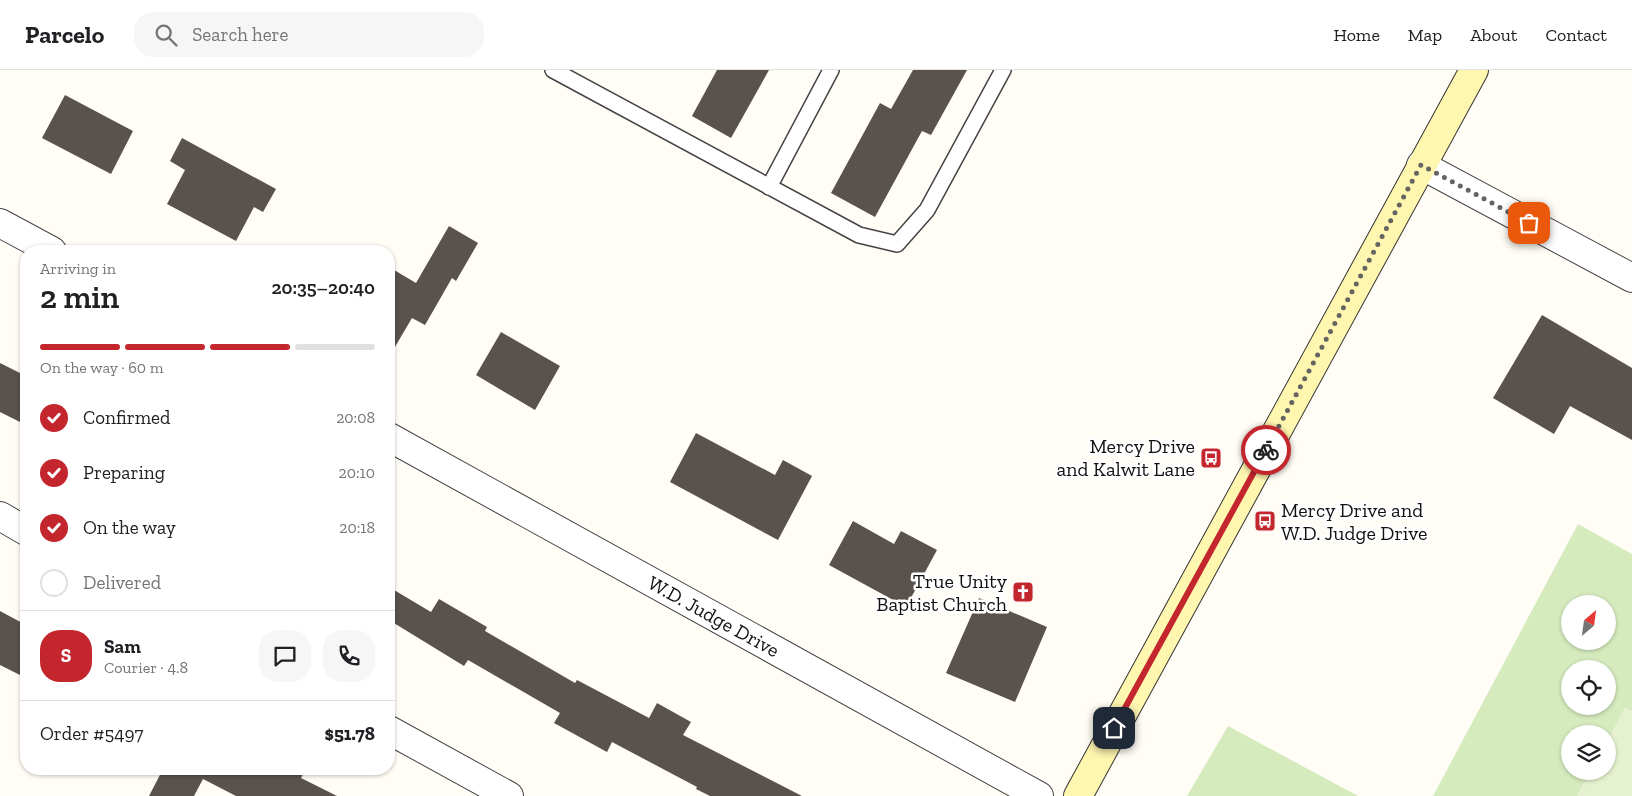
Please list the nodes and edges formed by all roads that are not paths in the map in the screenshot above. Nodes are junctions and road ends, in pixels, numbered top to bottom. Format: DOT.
graph roads {
  1 [pos="553,70"];
  2 [pos="831,70"];
  3 [pos="1003,70"];
  4 [pos="1474,70"];
  5 [pos="1421,165"];
  6 [pos="769,187"];
  7 [pos="0,223"];
  8 [pos="41,245"];
  9 [pos="1632,278"];
  10 [pos="395,440"];
  11 [pos="0,516"];
  12 [pos="20,528"];
  13 [pos="395,733"];
  14 [pos="509,796"];
  15 [pos="1039,796"];
  16 [pos="1078,796"];
  1 -- 6 [label="lane"];
  2 -- 6 [label="lane"];
  3 -- 6 [label="lane"];
  4 -- 5 [label="street"];
  5 -- 9 [label="street"];
  5 -- 16 [label="street"];
  7 -- 8 [label="street"];
  10 -- 15 [label="street, W.D. Judge Drive"];
  11 -- 12 [label="street"];
  13 -- 14 [label="street"];
}
